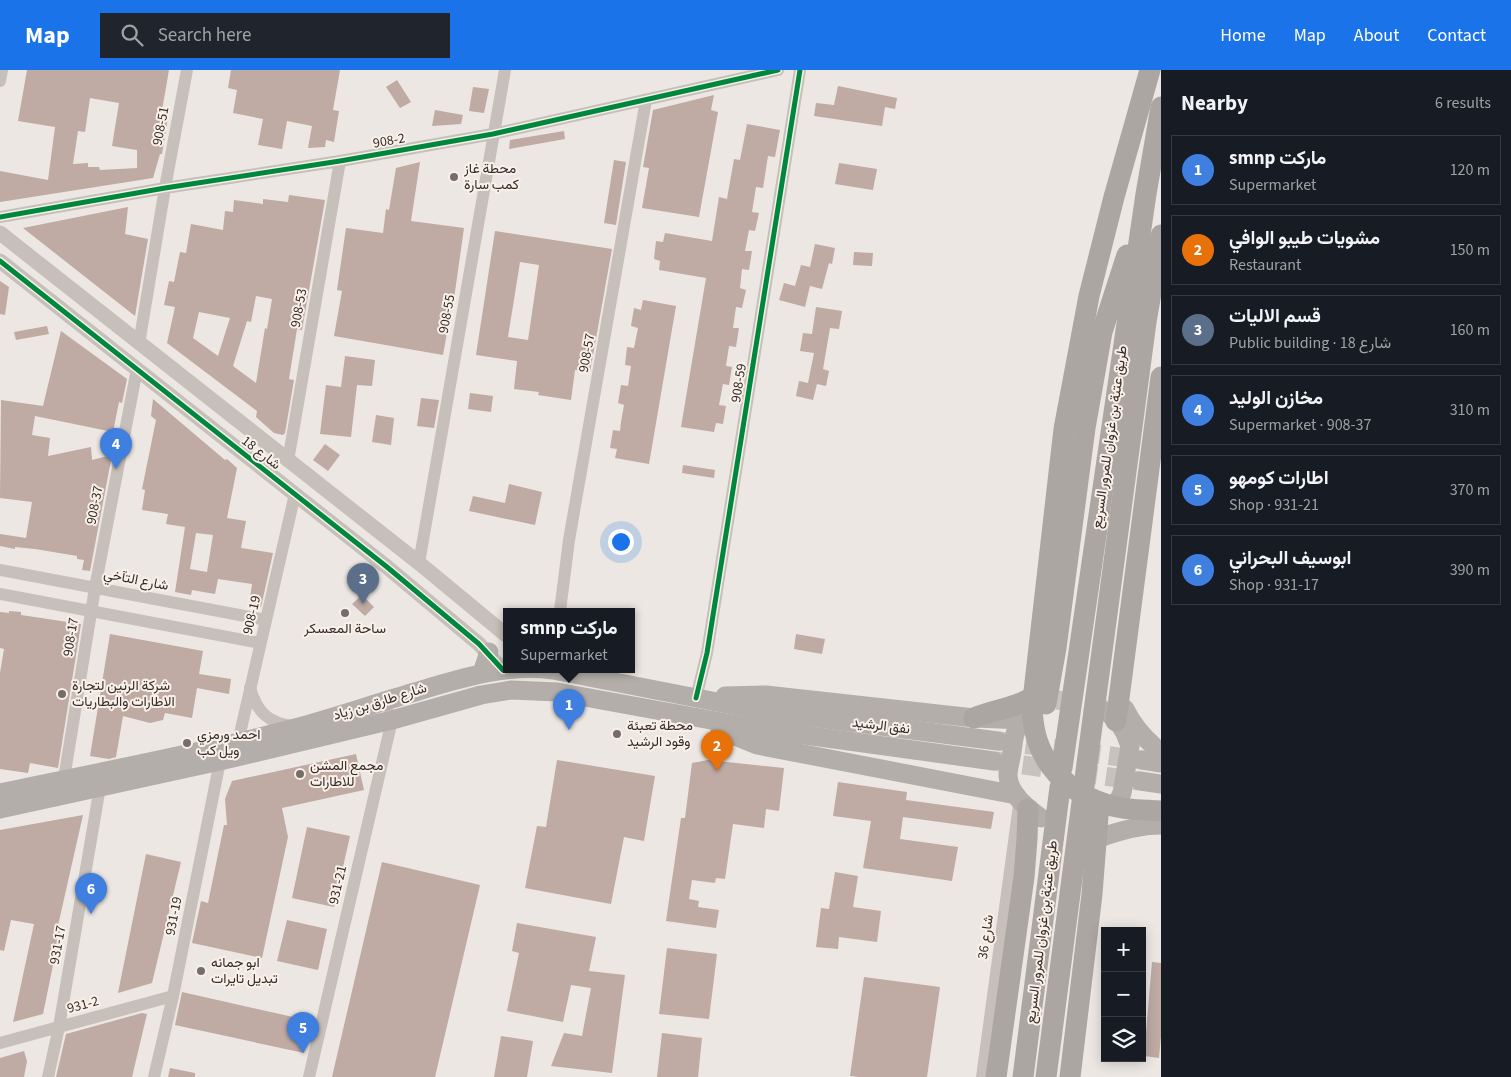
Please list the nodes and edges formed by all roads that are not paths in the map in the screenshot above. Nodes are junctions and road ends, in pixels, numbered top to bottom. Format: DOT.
graph roads {
  1 [pos="2,70"];
  2 [pos="187,70"];
  3 [pos="505,70"];
  4 [pos="778,70"];
  5 [pos="800,70"];
  6 [pos="1150,70"];
  7 [pos="0,81"];
  8 [pos="646,100"];
  9 [pos="1161,107"];
  10 [pos="493,134"];
  11 [pos="340,161"];
  12 [pos="165,188"];
  13 [pos="1146,194"];
  14 [pos="0,217"];
  15 [pos="0,233"];
  16 [pos="1161,235"];
  17 [pos="0,261"];
  18 [pos="139,344"];
  19 [pos="137,369"];
  20 [pos="1161,377"];
  21 [pos="288,461"];
  22 [pos="295,494"];
  23 [pos="390,541"];
  24 [pos="376,558"];
  25 [pos="419,563"];
  26 [pos="0,570"];
  27 [pos="95,588"];
  28 [pos="0,594"];
  29 [pos="560,608"];
  30 [pos="91,611"];
  31 [pos="266,620"];
  32 [pos="503,633"];
  33 [pos="260,643"];
  34 [pos="488,652"];
  35 [pos="503,670"];
  36 [pos="482,673"];
  37 [pos="571,673"];
  38 [pos="1052,676"];
  39 [pos="250,688"];
  40 [pos="1119,695"];
  41 [pos="697,698"];
  42 [pos="388,700"];
  43 [pos="1038,709"];
  44 [pos="1111,716"];
  45 [pos="695,717"];
  46 [pos="974,718"];
  47 [pos="392,720"];
  48 [pos="762,720"];
  49 [pos="301,726"];
  50 [pos="998,741"];
  51 [pos="238,742"];
  52 [pos="1130,746"];
  53 [pos="1160,755"];
  54 [pos="1142,760"];
  55 [pos="220,761"];
  56 [pos="994,761"];
  57 [pos="64,779"];
  58 [pos="1140,781"];
  59 [pos="1161,784"];
  60 [pos="100,787"];
  61 [pos="0,793"];
  62 [pos="1026,805"];
  63 [pos="0,809"];
  64 [pos="1161,811"];
  65 [pos="1096,816"];
  66 [pos="1161,825"];
  67 [pos="173,996"];
  68 [pos="59,1027"];
  69 [pos="0,1044"];
  70 [pos="48,1077"];
  71 [pos="154,1077"];
  72 [pos="309,1077"];
  73 [pos="982,1077"];
  74 [pos="996,1077"];
  75 [pos="1023,1077"];
  76 [pos="1046,1077"];
  77 [pos="1070,1077"];
  1 -- 7 [label="street"];
  2 -- 12 [label="street, 908-51"];
  3 -- 10 [label="street, 908-55"];
  4 -- 8 [label="street, 908-2"];
  5 -- 41 [label="street, 908-59"];
  6 -- 64 [label="highway"];
  8 -- 10 [label="street, 908-2"];
  8 -- 29 [label="street, 908-57"];
  9 -- 13 [label="highway, طريق عتبة بن غزوان للمرور السريع"];
  10 -- 11 [label="street, 908-2"];
  10 -- 25 [label="street, 908-55"];
  11 -- 12 [label="street, 908-2"];
  11 -- 21 [label="street, 908-53"];
  12 -- 14 [label="street, 908-2"];
  12 -- 18 [label="street"];
  13 -- 38 [label="highway"];
  13 -- 75 [label="highway, طريق عتبة بن غزوان للمرور السريع"];
  15 -- 18 [label="street, شارع 18"];
  16 -- 65 [label="highway, طريق عتبة بن غزوان للمرور السريع"];
  17 -- 19 [label="street, شارع 18"];
  18 -- 21 [label="street, شارع 18"];
  19 -- 22 [label="street, شارع 18"];
  19 -- 27 [label="street, 908-37"];
  20 -- 40 [label="highway"];
  21 -- 23 [label="street, شارع 18"];
  22 -- 24 [label="street, شارع 18"];
  22 -- 31 [label="street, 908-19"];
  23 -- 24 [label="street"];
  23 -- 25 [label="street, شارع 18"];
  24 -- 34 [label="street, شارع 18"];
  25 -- 32 [label="street, شارع 18"];
  26 -- 27 [label="street, شارع التآخي"];
  27 -- 30 [label="street, 908-17"];
  27 -- 31 [label="street, شارع التآخي"];
  28 -- 30 [label="street"];
  30 -- 33 [label="street"];
  30 -- 57 [label="street, 908-17"];
  31 -- 33 [label="street, 908-19"];
  33 -- 39 [label="street, 908-19"];
  34 -- 35 [label="street, شارع 18"];
  34 -- 36 [label="main road"];
  35 -- 36 [label="main road, شارع طارق بن زياد"];
  36 -- 42 [label="main road, شارع طارق بن زياد"];
  37 -- 41 [label="main road, شارع طارق بن زياد"];
  38 -- 43 [label="highway"];
  38 -- 46 [label="highway"];
  39 -- 49 [label="street"];
  39 -- 51 [label="street, 908-19"];
  40 -- 44 [label="highway"];
  40 -- 53 [label="main road"];
  41 -- 46 [label="main road"];
  41 -- 48 [label="main road, شارع طارق بن زياد"];
  42 -- 47 [label="street, 931-21"];
  42 -- 49 [label="main road, شارع طارق بن زياد"];
  43 -- 46 [label="main road"];
  43 -- 62 [label="main road"];
  44 -- 52 [label="main road"];
  45 -- 47 [label="main road, شارع طارق بن زياد"];
  45 -- 48 [label="main road, شارع طارق بن زياد"];
  45 -- 62 [label="main road"];
  47 -- 55 [label="main road, شارع طارق بن زياد"];
  47 -- 72 [label="street, 931-21"];
  48 -- 50 [label="main road, نفق الرشيد"];
  48 -- 56 [label="main road, نفق الرشيد"];
  49 -- 51 [label="main road, شارع طارق بن زياد"];
  51 -- 57 [label="main road, شارع طارق بن زياد"];
  52 -- 53 [label="main road"];
  52 -- 65 [label="main road"];
  53 -- 54 [label="main road"];
  55 -- 60 [label="main road, شارع طارق بن زياد"];
  55 -- 67 [label="street, 931-19"];
  57 -- 61 [label="main road, شارع طارق بن زياد"];
  58 -- 59 [label="main road"];
  60 -- 63 [label="main road, شارع طارق بن زياد"];
  60 -- 68 [label="street, 931-17"];
  62 -- 73 [label="street, شارع 36"];
  62 -- 74 [label="highway"];
  65 -- 66 [label="main road"];
  65 -- 76 [label="highway, طريق عتبة بن غزوان للمرور السريع"];
  65 -- 77 [label="highway"];
  67 -- 68 [label="street, 931-2"];
  67 -- 71 [label="street, 931-19"];
  68 -- 69 [label="street, 931-2"];
  68 -- 70 [label="street, 931-17"];
}
